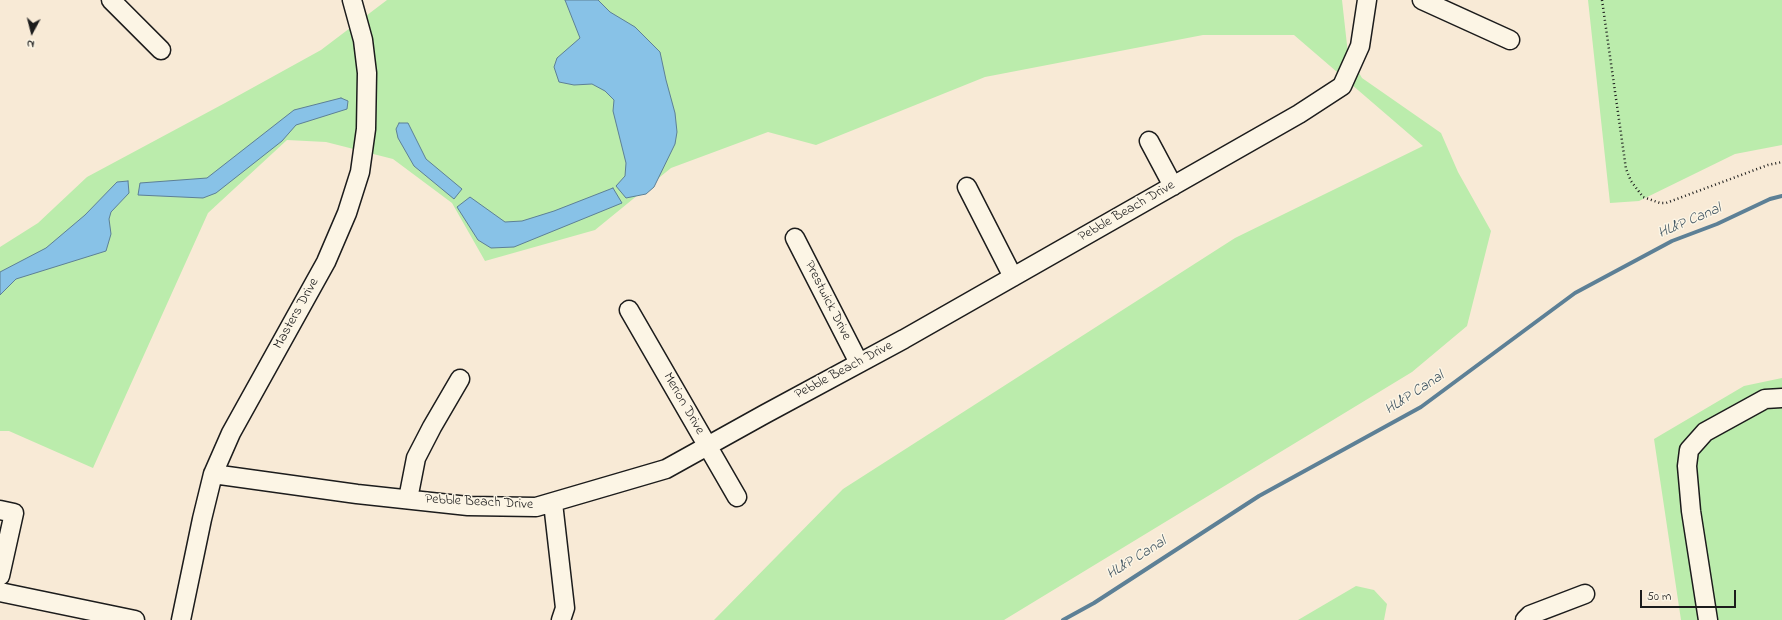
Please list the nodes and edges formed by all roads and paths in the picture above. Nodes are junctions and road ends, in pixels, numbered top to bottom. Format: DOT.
graph roads {
  1 [pos="111,0"];
  2 [pos="352,0"];
  3 [pos="1367,0"];
  4 [pos="1422,0"];
  5 [pos="1602,0"];
  6 [pos="1510,40"];
  7 [pos="161,50"];
  8 [pos="1149,141"];
  9 [pos="1782,162"];
  10 [pos="967,186"];
  11 [pos="1173,186"];
  12 [pos="794,238"];
  13 [pos="1013,277"];
  14 [pos="629,310"];
  15 [pos="859,363"];
  16 [pos="460,379"];
  17 [pos="1782,398"];
  18 [pos="707,446"];
  19 [pos="213,474"];
  20 [pos="737,497"];
  21 [pos="408,499"];
  22 [pos="553,503"];
  23 [pos="0,510"];
  24 [pos="0,576"];
  25 [pos="0,592"];
  26 [pos="1585,594"];
  27 [pos="134,620"];
  28 [pos="181,620"];
  29 [pos="560,620"];
  30 [pos="1525,620"];
  31 [pos="1708,620"];
  1 -- 7 [label="street"];
  2 -- 19 [label="street, Masters Drive"];
  3 -- 11 [label="street, Pebble Beach Drive"];
  4 -- 6 [label="street"];
  5 -- 9 [label="path"];
  8 -- 11 [label="street"];
  10 -- 13 [label="street"];
  11 -- 13 [label="street, Pebble Beach Drive"];
  12 -- 15 [label="street, Prestwick Drive"];
  13 -- 15 [label="street, Pebble Beach Drive"];
  14 -- 18 [label="street, Merion Drive"];
  15 -- 18 [label="street, Pebble Beach Drive"];
  16 -- 21 [label="street"];
  17 -- 31 [label="street"];
  18 -- 20 [label="street, Merion Drive"];
  18 -- 22 [label="street, Pebble Beach Drive"];
  19 -- 21 [label="street, Pebble Beach Drive"];
  19 -- 28 [label="street, Masters Drive"];
  21 -- 22 [label="street, Pebble Beach Drive"];
  22 -- 29 [label="street"];
  23 -- 24 [label="street"];
  25 -- 27 [label="street"];
  26 -- 30 [label="street"];
}
